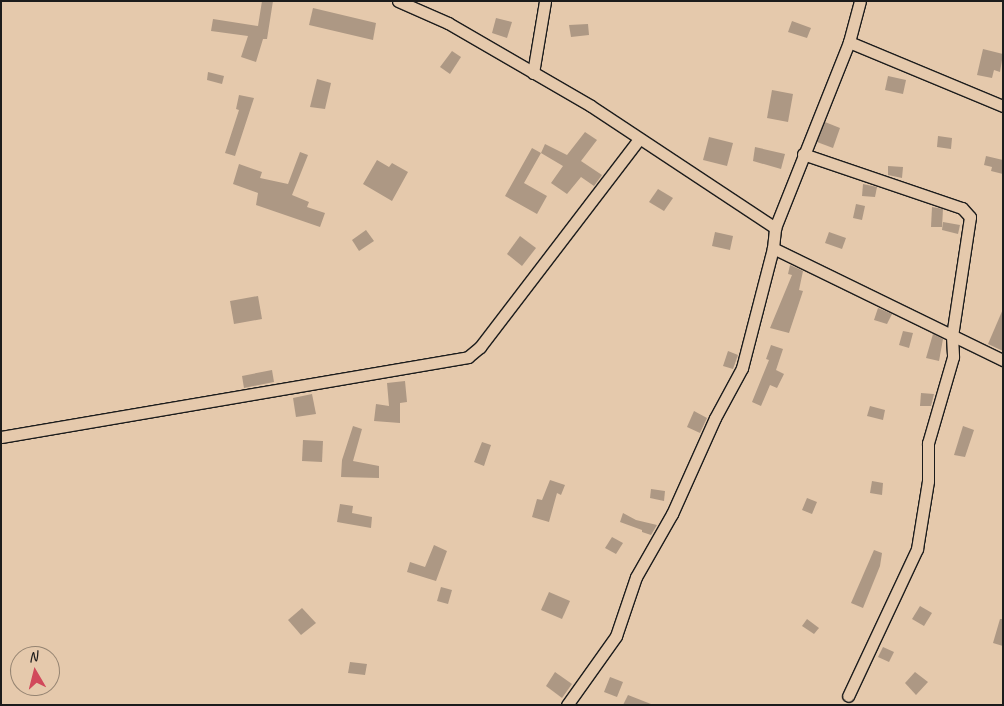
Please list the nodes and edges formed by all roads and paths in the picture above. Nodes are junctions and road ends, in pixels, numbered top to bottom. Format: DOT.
graph roads {
  1 [pos="398,1"];
  2 [pos="545,1"];
  3 [pos="860,1"];
  4 [pos="850,42"];
  5 [pos="533,73"];
  6 [pos="1003,106"];
  7 [pos="638,140"];
  8 [pos="803,154"];
  9 [pos="775,228"];
  10 [pos="773,248"];
  11 [pos="952,336"];
  12 [pos="1003,360"];
  13 [pos="1,437"];
  14 [pos="848,696"];
  15 [pos="567,705"];
  1 -- 5 [label="street"];
  2 -- 5 [label="street"];
  3 -- 4 [label="street"];
  4 -- 6 [label="street"];
  4 -- 8 [label="street"];
  5 -- 7 [label="street"];
  7 -- 9 [label="street"];
  7 -- 13 [label="street"];
  8 -- 9 [label="street"];
  8 -- 11 [label="street"];
  9 -- 10 [label="street"];
  10 -- 11 [label="street"];
  10 -- 15 [label="street"];
  11 -- 12 [label="street"];
  11 -- 14 [label="street"];
}
